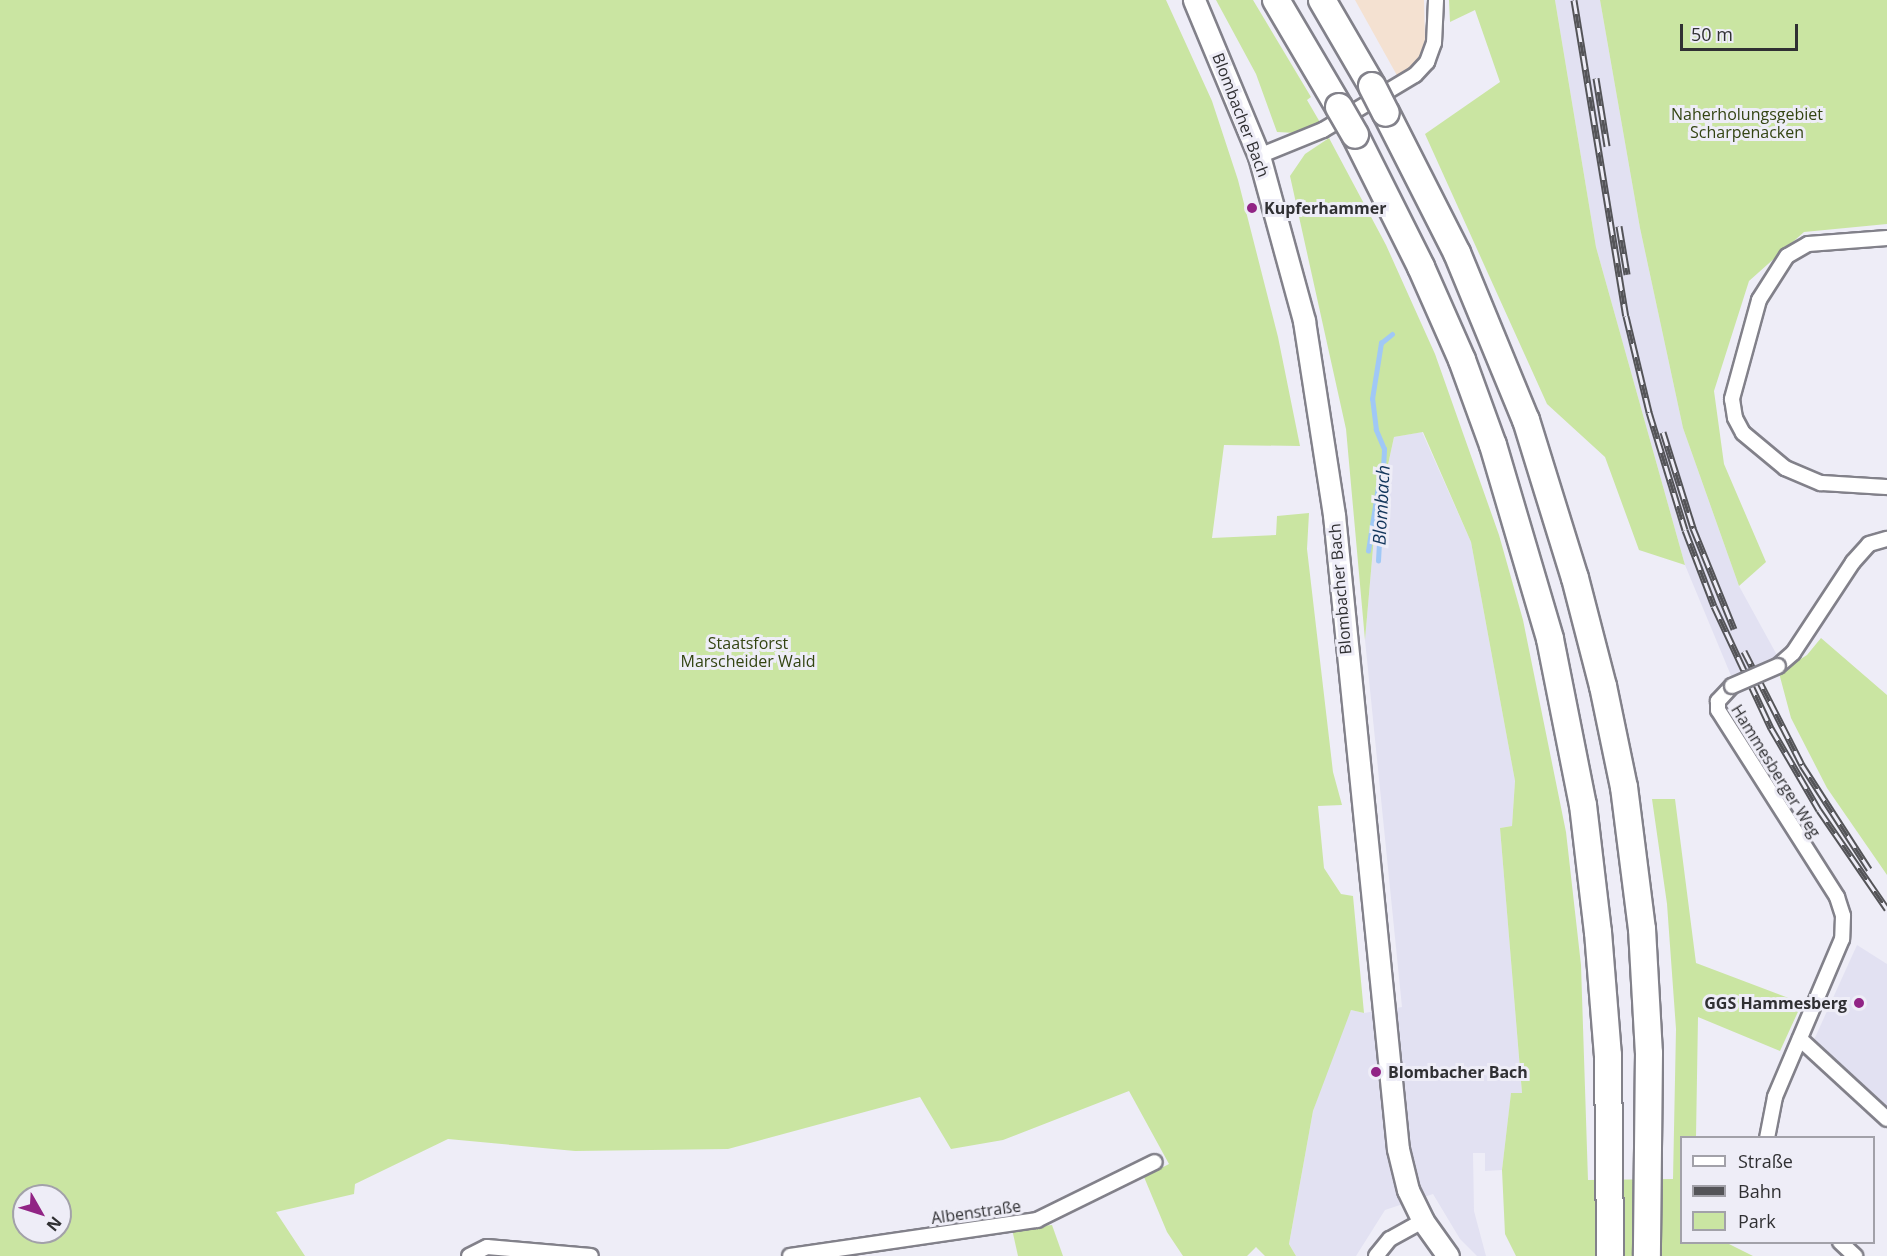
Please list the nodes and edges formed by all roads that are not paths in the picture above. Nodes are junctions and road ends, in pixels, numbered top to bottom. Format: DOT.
graph roads {
  1 [pos="1194,0"];
  2 [pos="1276,0"];
  3 [pos="1322,0"];
  4 [pos="1436,0"];
  5 [pos="1259,156"];
  6 [pos="1887,238"];
  7 [pos="1887,487"];
  8 [pos="1887,539"];
  9 [pos="1800,1039"];
  10 [pos="1887,1119"];
  11 [pos="1767,1136"];
  12 [pos="1155,1162"];
  13 [pos="1423,1221"];
  14 [pos="1842,1244"];
  15 [pos="469,1256"];
  16 [pos="591,1256"];
  17 [pos="789,1256"];
  18 [pos="1376,1256"];
  19 [pos="1449,1256"];
  20 [pos="1610,1256"];
  21 [pos="1647,1256"];
  22 [pos="1855,1256"];
  1 -- 5 [label="main road, Blombacher Bach"];
  2 -- 20 [label="highway, bridge"];
  3 -- 21 [label="highway, bridge"];
  4 -- 5 [label="street"];
  5 -- 13 [label="main road, Blombacher Bach"];
  6 -- 7 [label="street"];
  8 -- 9 [label="street, Hammesberger Weg, bridge"];
  9 -- 10 [label="street"];
  9 -- 11 [label="street, Hammesberger Weg"];
  12 -- 17 [label="street, Albenstraße"];
  13 -- 18 [label="street"];
  13 -- 19 [label="main road, Blombacher Bach"];
  14 -- 22 [label="street"];
  15 -- 16 [label="street"];
}
